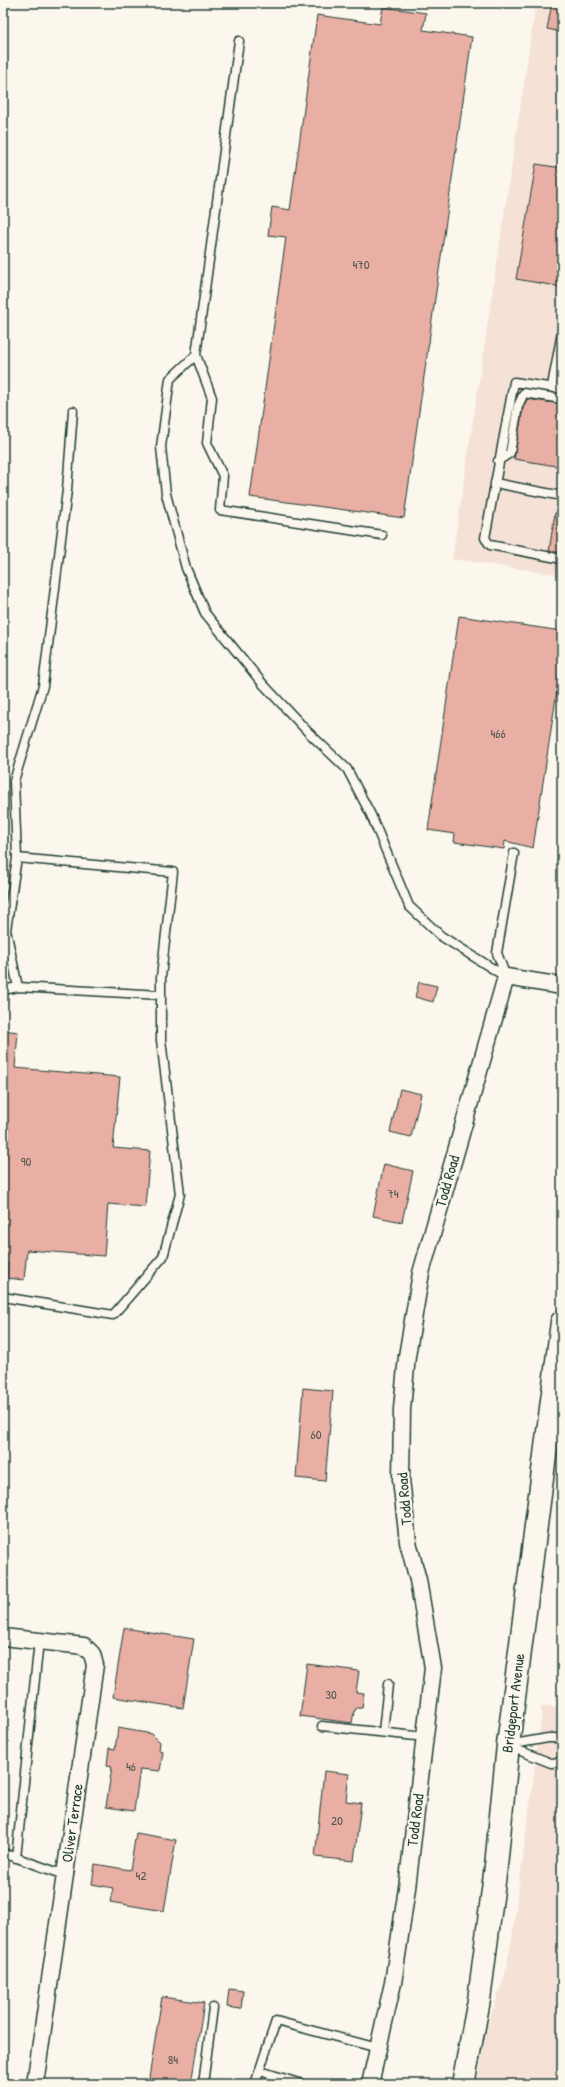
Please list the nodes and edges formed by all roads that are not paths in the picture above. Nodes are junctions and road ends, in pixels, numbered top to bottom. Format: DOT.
graph roads {
  1 [pos="239,41"];
  2 [pos="562,332"];
  3 [pos="196,355"];
  4 [pos="552,386"];
  5 [pos="562,389"];
  6 [pos="562,399"];
  7 [pos="73,412"];
  8 [pos="498,461"];
  9 [pos="495,483"];
  10 [pos="562,496"];
  11 [pos="382,535"];
  12 [pos="562,559"];
  13 [pos="514,853"];
  14 [pos="17,858"];
  15 [pos="4,931"];
  16 [pos="506,977"];
  17 [pos="562,986"];
  18 [pos="18,987"];
  19 [pos="3,990"];
  20 [pos="162,995"];
  21 [pos="3,1297"];
  22 [pos="562,1322"];
  23 [pos="3,1637"];
  24 [pos="39,1641"];
  25 [pos="388,1684"];
  26 [pos="322,1726"];
  27 [pos="383,1732"];
  28 [pos="425,1736"];
  29 [pos="562,1738"];
  30 [pos="508,1745"];
  31 [pos="562,1762"];
  32 [pos="3,1853"];
  33 [pos="16,1858"];
  34 [pos="65,1875"];
  35 [pos="213,2008"];
  36 [pos="378,2048"];
  37 [pos="260,2071"];
  38 [pos="35,2084"];
  39 [pos="203,2084"];
  40 [pos="255,2084"];
  41 [pos="302,2084"];
  42 [pos="370,2084"];
  43 [pos="462,2084"];
  1 -- 3 [label="lane"];
  2 -- 4 [label="lane"];
  3 -- 11 [label="lane"];
  3 -- 16 [label="lane"];
  4 -- 5 [label="lane"];
  4 -- 8 [label="lane"];
  6 -- 8 [label="lane"];
  7 -- 14 [label="lane"];
  8 -- 9 [label="lane"];
  9 -- 10 [label="lane"];
  9 -- 12 [label="lane"];
  13 -- 16 [label="lane"];
  14 -- 15 [label="lane"];
  14 -- 20 [label="lane"];
  15 -- 18 [label="lane"];
  16 -- 17 [label="street"];
  16 -- 28 [label="street, Todd Road"];
  18 -- 19 [label="lane"];
  18 -- 20 [label="lane"];
  20 -- 21 [label="lane"];
  22 -- 30 [label="main road, Bridgeport Avenue"];
  23 -- 24 [label="street, Oliver Terrace"];
  24 -- 33 [label="lane"];
  24 -- 34 [label="street, Oliver Terrace"];
  25 -- 27 [label="lane"];
  26 -- 27 [label="lane"];
  27 -- 28 [label="lane"];
  28 -- 36 [label="street, Todd Road"];
  29 -- 30 [label="lane"];
  30 -- 31 [label="lane"];
  30 -- 43 [label="main road, Bridgeport Avenue"];
  32 -- 33 [label="lane"];
  33 -- 34 [label="lane"];
  34 -- 38 [label="street, Oliver Terrace"];
  35 -- 39 [label="lane"];
  36 -- 37 [label="lane"];
  36 -- 42 [label="street, Todd Road"];
  37 -- 40 [label="lane"];
  37 -- 41 [label="lane"];
}
